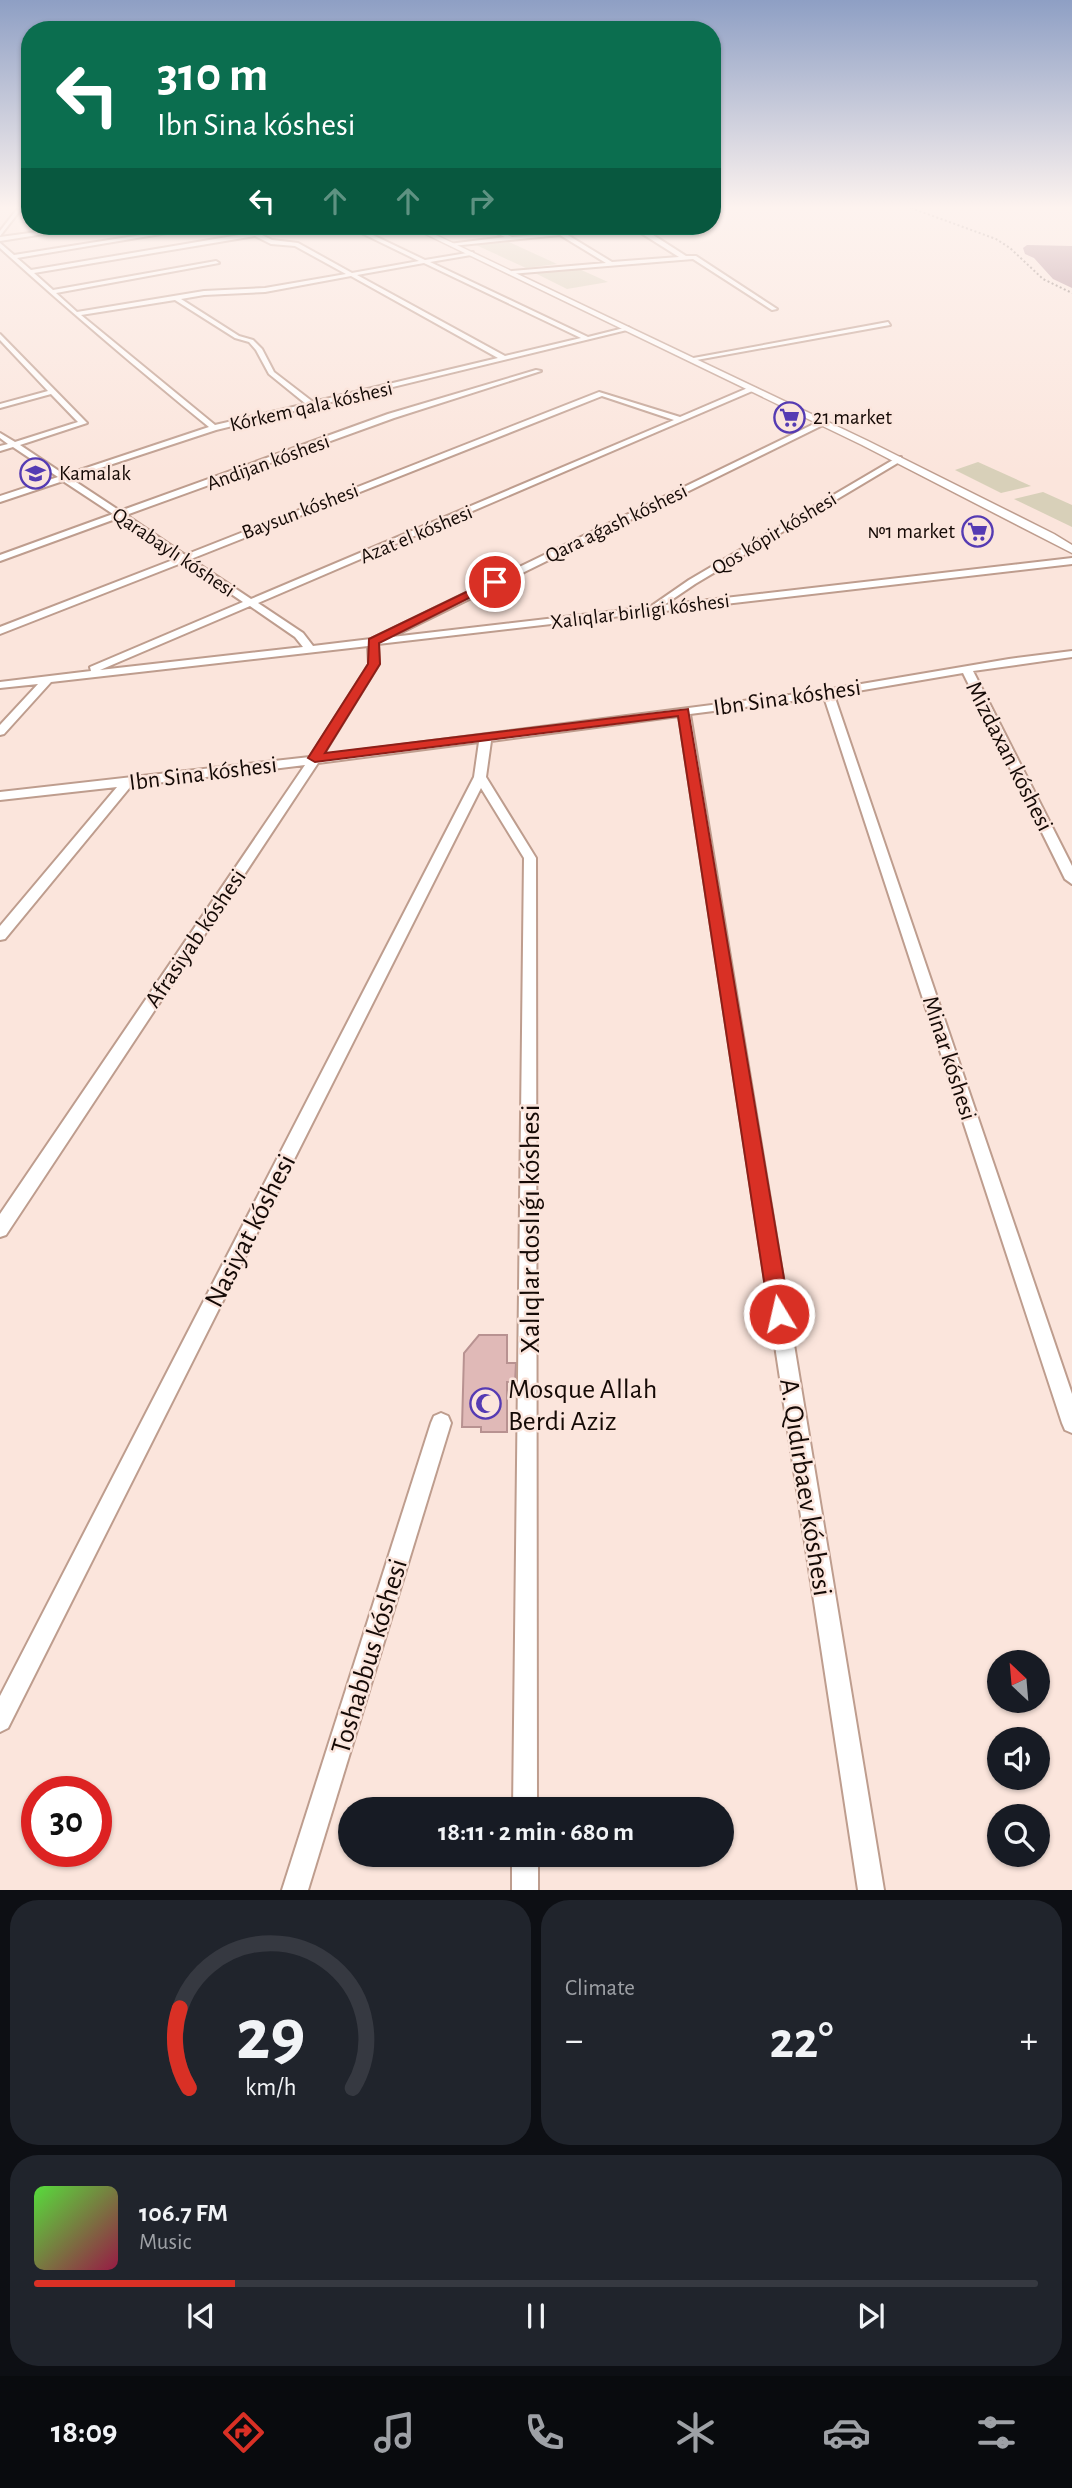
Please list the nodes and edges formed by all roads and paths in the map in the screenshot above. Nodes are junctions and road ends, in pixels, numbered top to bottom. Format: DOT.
graph roads {
  1 [pos="57,296"];
  2 [pos="180,296"];
  3 [pos="391,296"];
  4 [pos="501,296"];
  5 [pos="560,296"];
  6 [pos="754,296"];
  7 [pos="174,297"];
  8 [pos="774,309"];
  9 [pos="76,314"];
  10 [pos="888,324"];
  11 [pos="628,329"];
  12 [pos="0,336"];
  13 [pos="588,338"];
  14 [pos="505,359"];
  15 [pos="691,359"];
  16 [pos="538,371"];
  17 [pos="753,389"];
  18 [pos="51,392"];
  19 [pos="312,405"];
  20 [pos="0,406"];
  21 [pos="681,420"];
  22 [pos="822,422"];
  23 [pos="214,428"];
  24 [pos="0,435"];
  25 [pos="15,444"];
  26 [pos="0,449"];
  27 [pos="898,459"];
  28 [pos="65,478"];
  29 [pos="0,499"];
  30 [pos="119,516"];
  31 [pos="1072,550"];
  32 [pos="0,558"];
  33 [pos="181,558"];
  34 [pos="1072,561"];
  35 [pos="251,604"];
  36 [pos="651,609"];
  37 [pos="0,631"];
  38 [pos="373,642"];
  39 [pos="310,649"];
  40 [pos="1072,654"];
  41 [pos="967,670"];
  42 [pos="77,676"];
  43 [pos="47,680"];
  44 [pos="0,685"];
  45 [pos="828,692"];
  46 [pos="684,711"];
  47 [pos="0,732"];
  48 [pos="486,737"];
  49 [pos="315,758"];
  50 [pos="480,777"];
  51 [pos="127,783"];
  52 [pos="0,796"];
  53 [pos="1072,879"];
  54 [pos="0,935"];
  55 [pos="0,1229"];
  56 [pos="441,1423"];
  57 [pos="1072,1423"];
  58 [pos="0,1720"];
  59 [pos="526,1797"];
  60 [pos="525,1867"];
  61 [pos="295,1889"];
  62 [pos="525,1889"];
  63 [pos="871,1889"];
  1 -- 9 [label="street"];
  2 -- 7 [label="street"];
  3 -- 14 [label="street"];
  4 -- 13 [label="street"];
  5 -- 11 [label="street"];
  6 -- 8 [label="street"];
  7 -- 9 [label="street"];
  7 -- 19 [label="street"];
  9 -- 23 [label="street"];
  10 -- 15 [label="street"];
  11 -- 13 [label="street, Kórkem qala kóshesi"];
  11 -- 15 [label="street"];
  12 -- 18 [label="street"];
  13 -- 14 [label="street, Kórkem qala kóshesi"];
  14 -- 19 [label="street, Kórkem qala kóshesi"];
  15 -- 17 [label="street"];
  16 -- 30 [label="street, Andijan kóshesi"];
  17 -- 21 [label="street, Azat el kóshesi"];
  17 -- 22 [label="street"];
  18 -- 20 [label="street"];
  18 -- 25 [label="street"];
  19 -- 23 [label="street, Kórkem qala kóshesi"];
  21 -- 33 [label="street, Baysun kóshesi"];
  21 -- 35 [label="street, Azat el kóshesi"];
  22 -- 27 [label="street"];
  22 -- 38 [label="street, Qara aǵash kóshesi"];
  23 -- 28 [label="street, Kórkem qala kóshesi"];
  24 -- 25 [label="street, Qarabaylı kóshesi"];
  25 -- 26 [label="street"];
  25 -- 28 [label="street, Qarabaylı kóshesi"];
  27 -- 31 [label="street"];
  27 -- 36 [label="street, Qos kópir kóshesi"];
  28 -- 29 [label="street, Kórkem qala kóshesi"];
  28 -- 30 [label="street, Qarabaylı kóshesi"];
  30 -- 32 [label="street, Andijan kóshesi"];
  30 -- 33 [label="street, Qarabaylı kóshesi"];
  33 -- 35 [label="street, Qarabaylı kóshesi"];
  33 -- 37 [label="street, Baysun kóshesi"];
  34 -- 36 [label="street, Xalıqlar birligi kóshesi"];
  35 -- 39 [label="street, Qarabaylı kóshesi"];
  35 -- 42 [label="street, Azat el kóshesi"];
  36 -- 38 [label="street, Xalıqlar birligi kóshesi"];
  38 -- 39 [label="street, Xalıqlar birligi kóshesi"];
  38 -- 49 [label="street, Afrasiyab kóshesi"];
  39 -- 42 [label="street, Xalıqlar birligi kóshesi"];
  40 -- 41 [label="street, Ibn Sina kóshesi"];
  41 -- 45 [label="street, Ibn Sina kóshesi"];
  41 -- 53 [label="street, Mizdaxan kóshesi"];
  42 -- 43 [label="street, Xalıqlar birligi kóshesi"];
  43 -- 44 [label="street, Xalıqlar birligi kóshesi"];
  43 -- 47 [label="street"];
  45 -- 46 [label="street, Ibn Sina kóshesi"];
  45 -- 57 [label="street, Minar kóshesi"];
  46 -- 48 [label="street, Ibn Sina kóshesi"];
  46 -- 63 [label="street, A. Qıdırbaev kóshesi"];
  48 -- 49 [label="street, Ibn Sina kóshesi"];
  48 -- 50 [label="street, Nasiyat kóshesi"];
  49 -- 51 [label="street, Ibn Sina kóshesi"];
  49 -- 55 [label="street, Afrasiyab kóshesi"];
  50 -- 58 [label="street, Nasiyat kóshesi"];
  50 -- 59 [label="street, Xalıqlar doslıǵı kóshesi"];
  51 -- 52 [label="street, Ibn Sina kóshesi"];
  51 -- 54 [label="street"];
  56 -- 61 [label="street, Toshabbus kóshesi"];
  60 -- 62 [label="street"];
}
